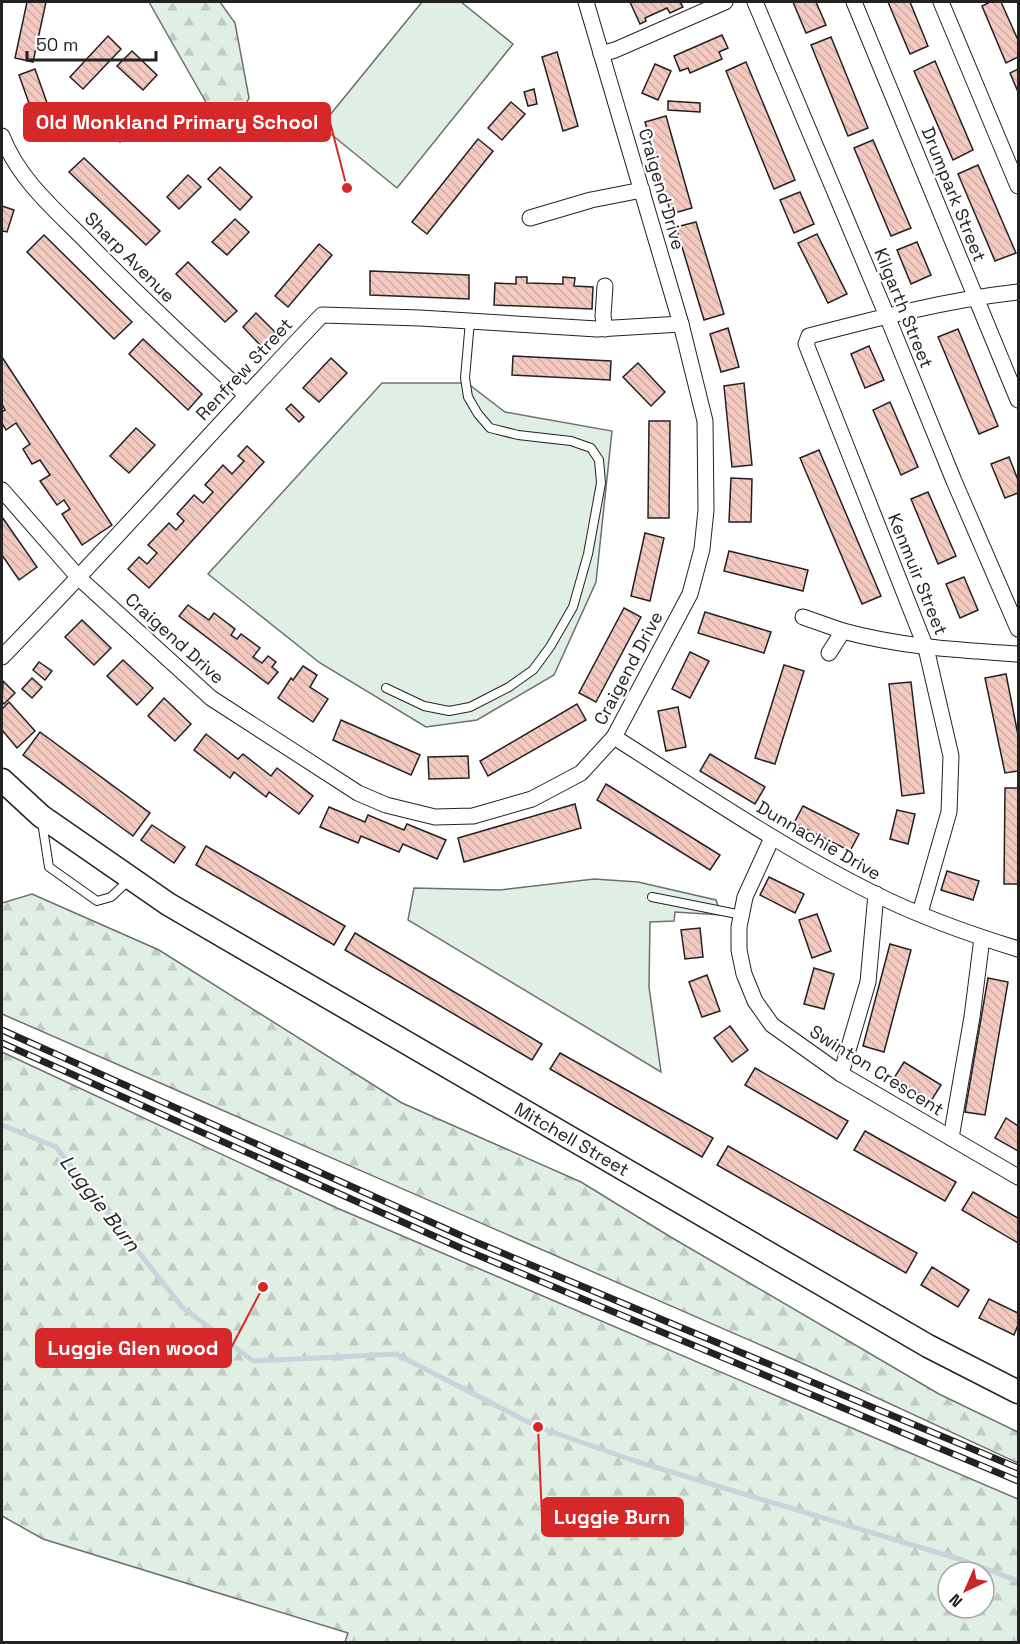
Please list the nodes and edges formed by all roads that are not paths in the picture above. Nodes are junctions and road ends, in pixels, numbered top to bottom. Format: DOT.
graph roads {
  1 [pos="586,2"];
  2 [pos="725,2"];
  3 [pos="755,2"];
  4 [pos="854,2"];
  5 [pos="941,2"];
  6 [pos="601,54"];
  7 [pos="2,136"];
  8 [pos="1018,186"];
  9 [pos="642,190"];
  10 [pos="530,218"];
  11 [pos="605,286"];
  12 [pos="1018,292"];
  13 [pos="974,297"];
  14 [pos="887,316"];
  15 [pos="470,321"];
  16 [pos="681,324"];
  17 [pos="605,329"];
  18 [pos="246,395"];
  19 [pos="1018,400"];
  20 [pos="2,490"];
  21 [pos="79,578"];
  22 [pos="803,617"];
  23 [pos="1018,629"];
  24 [pos="843,631"];
  25 [pos="926,648"];
  26 [pos="829,653"];
  27 [pos="1018,654"];
  28 [pos="2,657"];
  29 [pos="386,688"];
  30 [pos="614,737"];
  31 [pos="6,790"];
  32 [pos="41,816"];
  33 [pos="772,838"];
  34 [pos="130,879"];
  35 [pos="876,894"];
  36 [pos="652,897"];
  37 [pos="920,913"];
  38 [pos="742,915"];
  39 [pos="982,938"];
  40 [pos="1018,949"];
  41 [pos="841,1074"];
  42 [pos="951,1138"];
  43 [pos="1018,1177"];
  44 [pos="1018,1392"];
  1 -- 6 [label="street, Craigend Drive"];
  2 -- 6 [label="street"];
  3 -- 14 [label="street, Kilgarth Street"];
  4 -- 13 [label="street, Drumpark Street"];
  5 -- 8 [label="street"];
  6 -- 9 [label="street, Craigend Drive"];
  7 -- 18 [label="street, Sharp Avenue"];
  9 -- 10 [label="street"];
  9 -- 16 [label="street, Craigend Drive"];
  11 -- 17 [label="street"];
  12 -- 13 [label="street"];
  13 -- 14 [label="street"];
  13 -- 19 [label="street, Drumpark Street"];
  14 -- 23 [label="street, Kilgarth Street"];
  14 -- 25 [label="street, Kenmuir Street"];
  15 -- 17 [label="street, Renfrew Street"];
  15 -- 18 [label="street, Renfrew Street"];
  15 -- 29 [label="lane"];
  16 -- 17 [label="street, Renfrew Street"];
  16 -- 30 [label="street, Craigend Drive"];
  18 -- 21 [label="street, Renfrew Street"];
  20 -- 21 [label="street, Craigend Drive"];
  21 -- 28 [label="street, Renfrew Street"];
  21 -- 30 [label="street, Craigend Drive"];
  22 -- 24 [label="street"];
  24 -- 25 [label="street"];
  24 -- 26 [label="street"];
  25 -- 27 [label="street"];
  25 -- 37 [label="street, Kenmuir Street"];
  30 -- 33 [label="street, Dunnachie Drive"];
  31 -- 32 [label="street, Mitchell Street"];
  32 -- 34 [label="street, Mitchell Street"];
  32 -- 34 [label="lane"];
  33 -- 35 [label="street, Dunnachie Drive"];
  33 -- 38 [label="street, Swinton Crescent"];
  34 -- 44 [label="street, Mitchell Street"];
  35 -- 37 [label="street, Dunnachie Drive"];
  35 -- 41 [label="street"];
  36 -- 38 [label="lane"];
  37 -- 39 [label="street, Dunnachie Drive"];
  38 -- 41 [label="street, Swinton Crescent"];
  39 -- 40 [label="street, Dunnachie Drive"];
  39 -- 42 [label="street, Swinton Crescent"];
  41 -- 42 [label="street, Swinton Crescent"];
  42 -- 43 [label="street, Swinton Crescent"];
}
